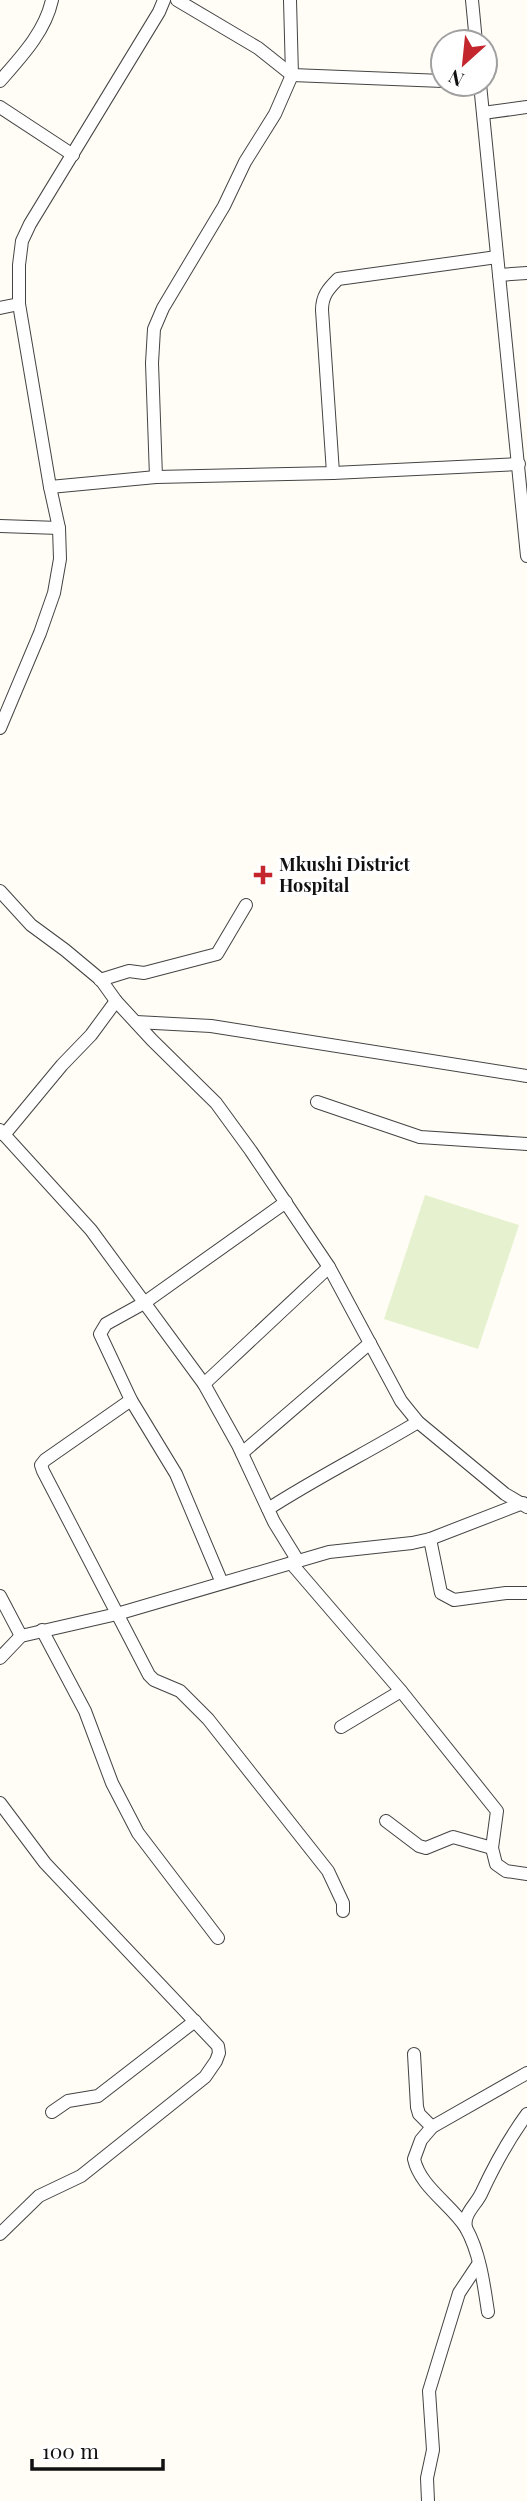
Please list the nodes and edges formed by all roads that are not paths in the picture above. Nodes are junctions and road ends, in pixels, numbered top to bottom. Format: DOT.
graph roads {
  1 [pos="52,0"];
  2 [pos="164,0"];
  3 [pos="177,0"];
  4 [pos="290,0"];
  5 [pos="472,0"];
  6 [pos="475,28"];
  7 [pos="292,75"];
  8 [pos="429,80"];
  9 [pos="0,81"];
  10 [pos="481,98"];
  11 [pos="0,107"];
  12 [pos="527,107"];
  13 [pos="483,113"];
  14 [pos="74,155"];
  15 [pos="497,257"];
  16 [pos="527,273"];
  17 [pos="499,275"];
  18 [pos="19,304"];
  19 [pos="0,308"];
  20 [pos="519,464"];
  21 [pos="333,473"];
  22 [pos="156,477"];
  23 [pos="524,478"];
  24 [pos="50,487"];
  25 [pos="0,526"];
  26 [pos="59,528"];
  27 [pos="527,556"];
  28 [pos="0,728"];
  29 [pos="0,891"];
  30 [pos="246,905"];
  31 [pos="100,980"];
  32 [pos="116,1001"];
  33 [pos="136,1022"];
  34 [pos="527,1076"];
  35 [pos="317,1102"];
  36 [pos="2,1133"];
  37 [pos="527,1144"];
  38 [pos="286,1202"];
  39 [pos="329,1267"];
  40 [pos="144,1303"];
  41 [pos="370,1343"];
  42 [pos="204,1384"];
  43 [pos="131,1400"];
  44 [pos="418,1422"];
  45 [pos="242,1453"];
  46 [pos="525,1504"];
  47 [pos="268,1509"];
  48 [pos="430,1539"];
  49 [pos="295,1562"];
  50 [pos="222,1583"];
  51 [pos="527,1594"];
  52 [pos="0,1595"];
  53 [pos="117,1614"];
  54 [pos="42,1630"];
  55 [pos="21,1636"];
  56 [pos="0,1658"];
  57 [pos="401,1691"];
  58 [pos="341,1727"];
  59 [pos="0,1803"];
  60 [pos="386,1821"];
  61 [pos="492,1848"];
  62 [pos="527,1874"];
  63 [pos="343,1911"];
  64 [pos="218,1938"];
  65 [pos="195,2021"];
  66 [pos="414,2054"];
  67 [pos="527,2073"];
  68 [pos="52,2112"];
  69 [pos="527,2114"];
  70 [pos="432,2127"];
  71 [pos="466,2228"];
  72 [pos="0,2234"];
  73 [pos="479,2263"];
  74 [pos="488,2312"];
  75 [pos="428,2501"];
  1 -- 9 [label="street"];
  2 -- 14 [label="street"];
  3 -- 7 [label="street"];
  4 -- 7 [label="street"];
  5 -- 6 [label="street"];
  7 -- 8 [label="street"];
  7 -- 22 [label="street"];
  10 -- 13 [label="street"];
  11 -- 14 [label="street"];
  12 -- 13 [label="street"];
  13 -- 15 [label="street"];
  14 -- 18 [label="street"];
  15 -- 17 [label="street"];
  15 -- 21 [label="street"];
  16 -- 17 [label="street"];
  17 -- 20 [label="street"];
  18 -- 19 [label="street"];
  18 -- 24 [label="street"];
  20 -- 21 [label="street"];
  20 -- 23 [label="street"];
  21 -- 22 [label="street"];
  22 -- 24 [label="street"];
  23 -- 27 [label="street"];
  24 -- 26 [label="street"];
  25 -- 26 [label="street"];
  26 -- 28 [label="street"];
  29 -- 31 [label="street"];
  30 -- 31 [label="street"];
  31 -- 32 [label="street"];
  32 -- 33 [label="street"];
  32 -- 36 [label="street"];
  33 -- 34 [label="street"];
  33 -- 38 [label="street"];
  35 -- 37 [label="street"];
  36 -- 40 [label="street"];
  38 -- 39 [label="street"];
  38 -- 40 [label="street"];
  39 -- 41 [label="street"];
  39 -- 42 [label="street"];
  40 -- 42 [label="street"];
  40 -- 43 [label="street"];
  41 -- 44 [label="street"];
  41 -- 45 [label="street"];
  42 -- 45 [label="street"];
  43 -- 50 [label="street"];
  43 -- 53 [label="street"];
  44 -- 46 [label="street"];
  44 -- 47 [label="street"];
  45 -- 47 [label="street"];
  46 -- 48 [label="street"];
  47 -- 49 [label="street"];
  48 -- 49 [label="street"];
  48 -- 51 [label="street"];
  49 -- 50 [label="street"];
  49 -- 57 [label="street"];
  50 -- 53 [label="street"];
  52 -- 55 [label="street"];
  53 -- 54 [label="street"];
  53 -- 63 [label="street"];
  54 -- 55 [label="street"];
  54 -- 64 [label="street"];
  55 -- 56 [label="street"];
  57 -- 58 [label="street"];
  57 -- 61 [label="street"];
  59 -- 65 [label="street"];
  60 -- 61 [label="street"];
  61 -- 62 [label="street"];
  65 -- 68 [label="street"];
  65 -- 72 [label="street"];
  66 -- 70 [label="street"];
  67 -- 70 [label="street"];
  69 -- 71 [label="street"];
  70 -- 71 [label="street"];
  71 -- 73 [label="street"];
  73 -- 74 [label="street"];
  73 -- 75 [label="street"];
}
